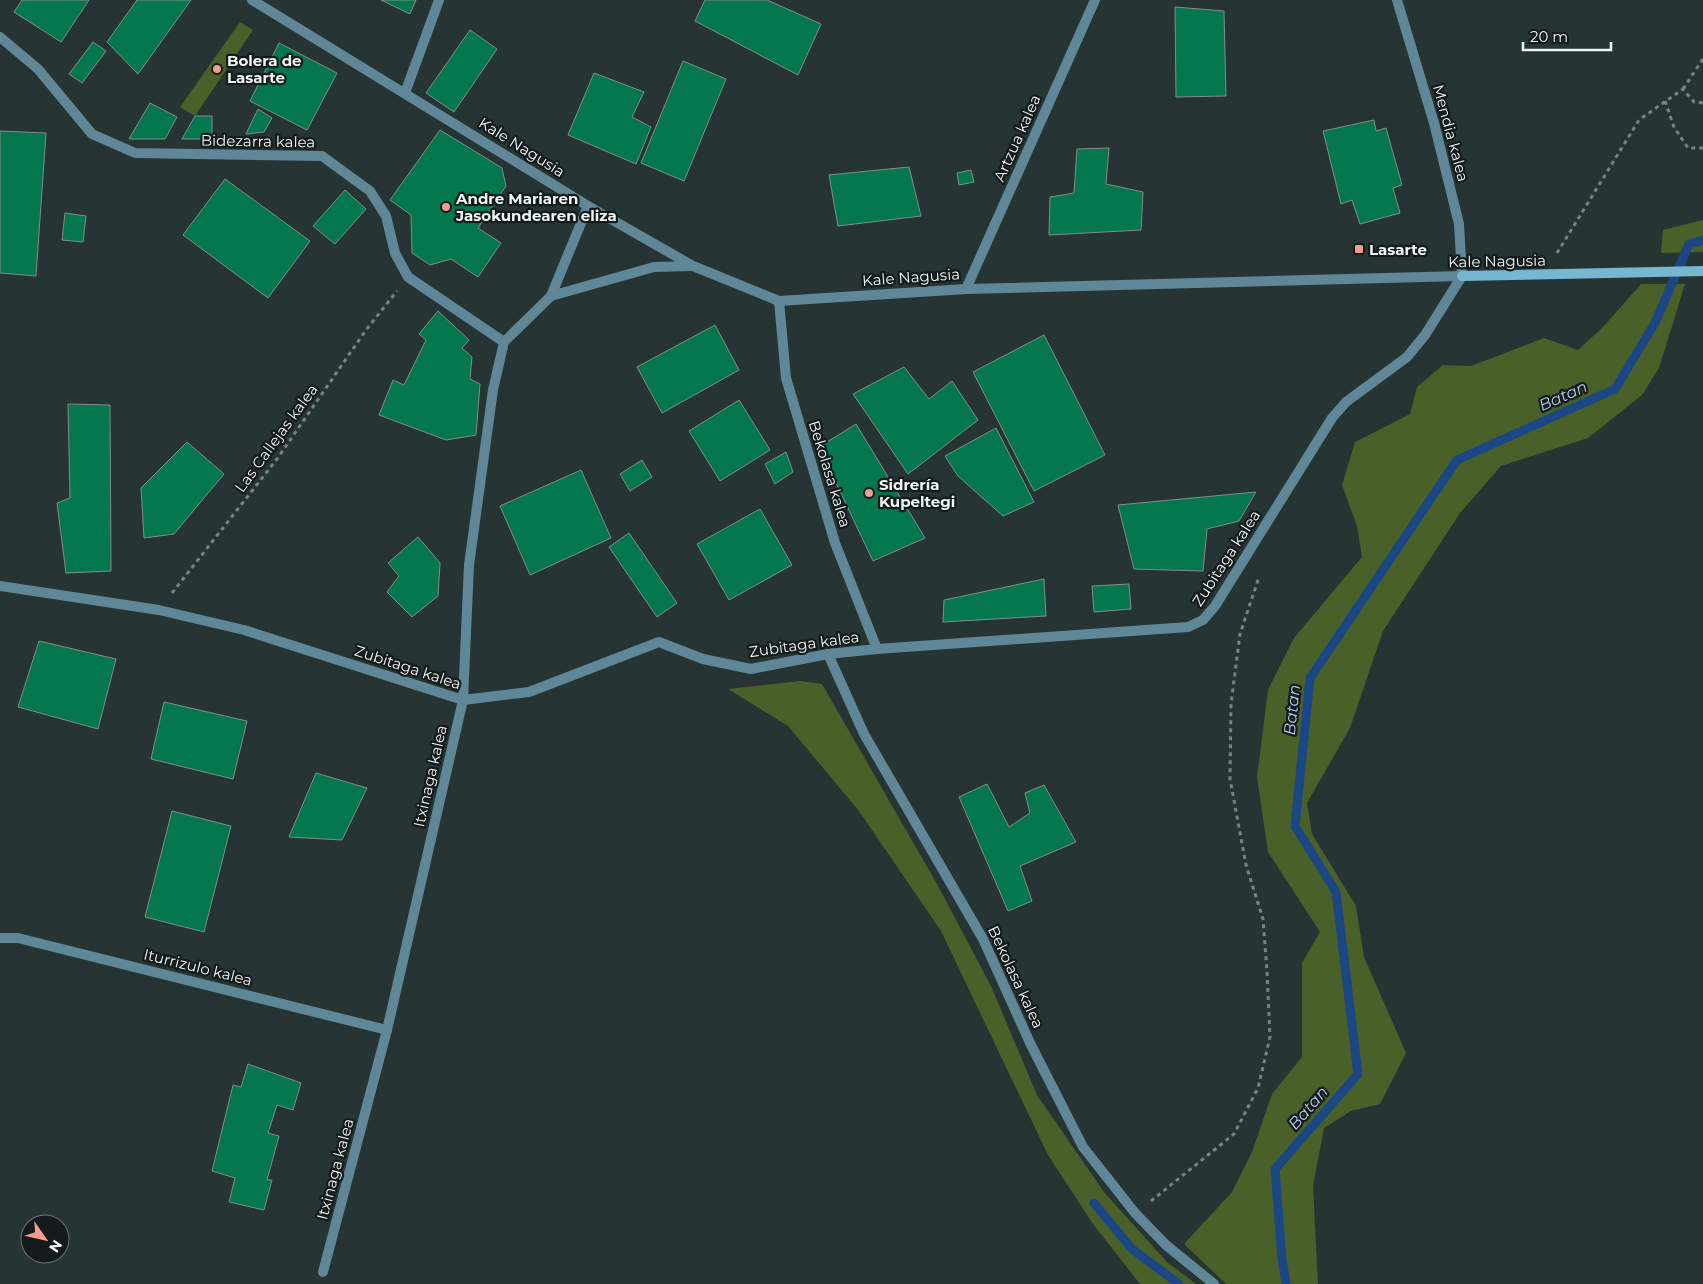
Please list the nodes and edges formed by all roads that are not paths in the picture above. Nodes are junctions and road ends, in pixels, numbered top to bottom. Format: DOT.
graph roads {
  1 [pos="252,0"];
  2 [pos="439,0"];
  3 [pos="1095,0"];
  4 [pos="1397,0"];
  5 [pos="0,37"];
  6 [pos="405,93"];
  7 [pos="588,206"];
  8 [pos="693,266"];
  9 [pos="1703,271"];
  10 [pos="1462,276"];
  11 [pos="966,289"];
  12 [pos="551,296"];
  13 [pos="779,302"];
  14 [pos="504,342"];
  15 [pos="0,586"];
  16 [pos="877,649"];
  17 [pos="828,654"];
  18 [pos="463,700"];
  19 [pos="0,938"];
  20 [pos="388,1030"];
  21 [pos="324,1272"];
  22 [pos="1214,1284"];
  1 -- 6 [label="street, Kale Nagusia"];
  2 -- 6 [label="street"];
  3 -- 11 [label="street, Artzua kalea"];
  4 -- 10 [label="street, Mendia kalea"];
  5 -- 14 [label="street, Bidezarra kalea"];
  6 -- 7 [label="street, Kale Nagusia"];
  7 -- 8 [label="street, Kale Nagusia"];
  7 -- 12 [label="street"];
  8 -- 12 [label="street"];
  8 -- 13 [label="street, Kale Nagusia"];
  9 -- 10 [label="street, Kale Nagusia"];
  10 -- 11 [label="street, Kale Nagusia"];
  10 -- 16 [label="street, Zubitaga kalea"];
  11 -- 13 [label="street, Kale Nagusia"];
  12 -- 14 [label="street"];
  13 -- 16 [label="street, Bekolasa kalea"];
  14 -- 18 [label="street, Itxinaga kalea"];
  15 -- 18 [label="street, Zubitaga kalea"];
  16 -- 17 [label="street, Zubitaga kalea"];
  17 -- 18 [label="street, Zubitaga kalea"];
  17 -- 22 [label="street, Bekolasa kalea"];
  18 -- 20 [label="street, Itxinaga kalea"];
  19 -- 20 [label="street, Iturrizulo kalea"];
  20 -- 21 [label="street, Itxinaga kalea"];
}
